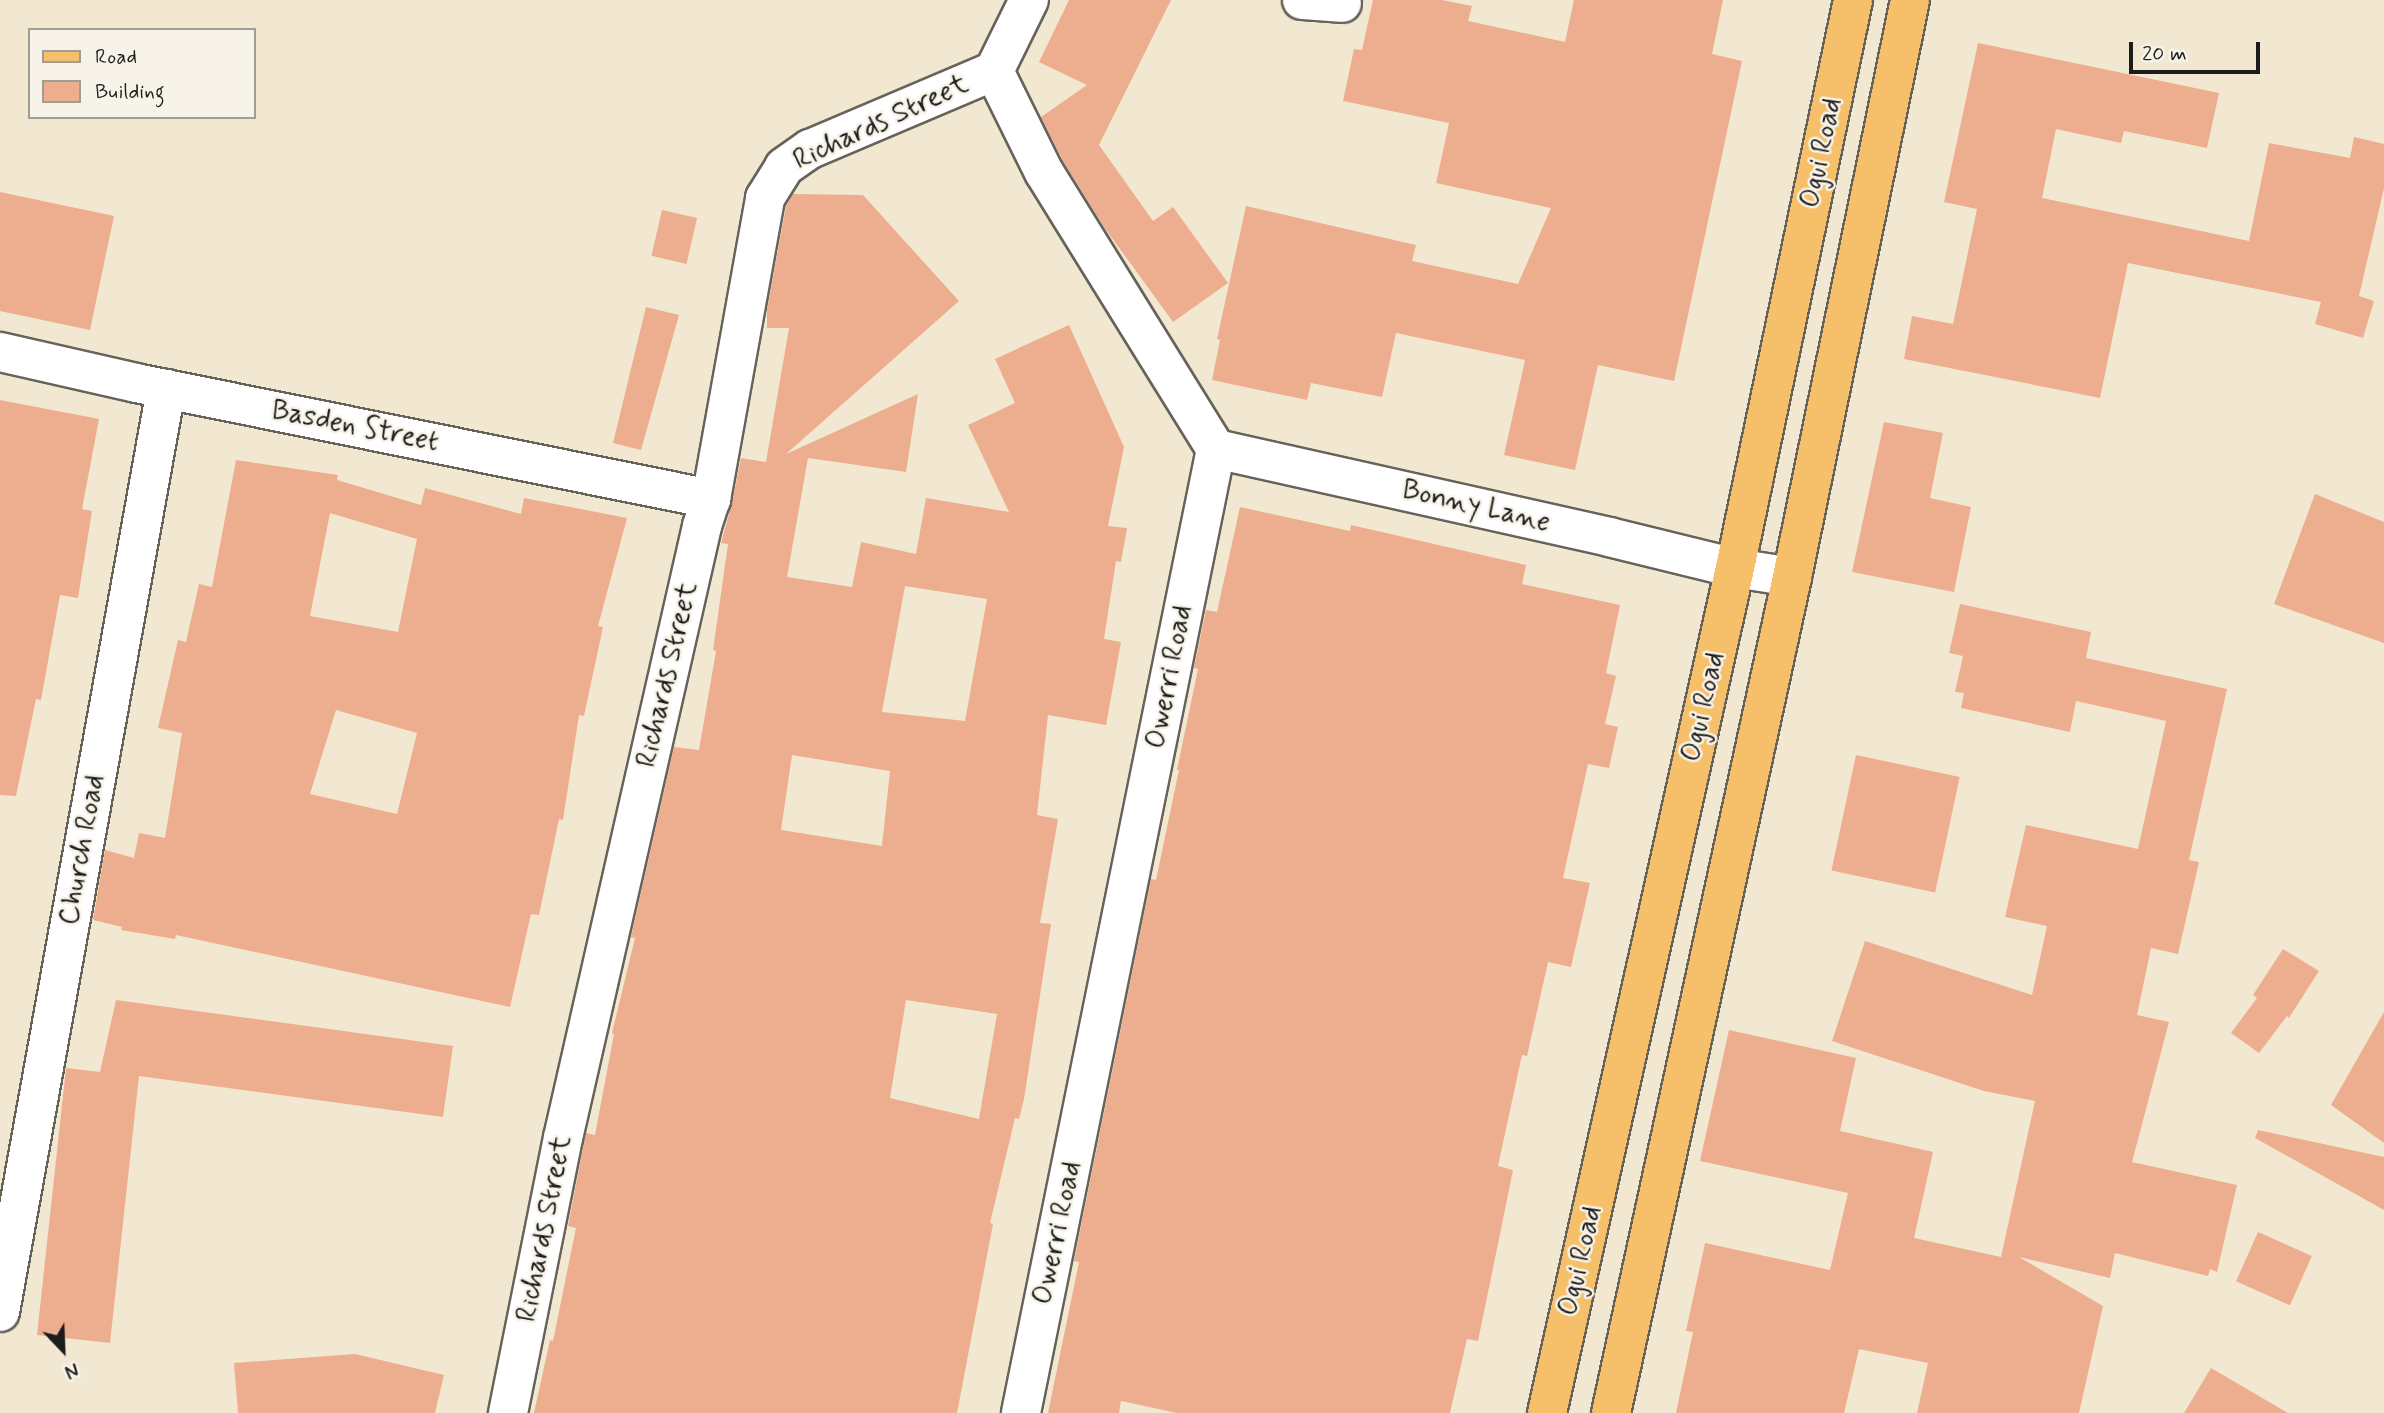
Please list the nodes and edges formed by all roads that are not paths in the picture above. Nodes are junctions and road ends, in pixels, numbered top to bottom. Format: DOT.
graph roads {
  1 [pos="1029,0"];
  2 [pos="1302,0"];
  3 [pos="1853,0"];
  4 [pos="1910,0"];
  5 [pos="1342,3"];
  6 [pos="994,71"];
  7 [pos="0,352"];
  8 [pos="166,389"];
  9 [pos="1216,449"];
  10 [pos="711,499"];
  11 [pos="1735,568"];
  12 [pos="1792,577"];
  13 [pos="0,1312"];
  14 [pos="508,1413"];
  15 [pos="1021,1413"];
  16 [pos="1547,1413"];
  17 [pos="1611,1413"];
  1 -- 6 [label="street"];
  2 -- 5 [label="street"];
  3 -- 11 [label="main road, Ogui Road"];
  4 -- 12 [label="main road, Ogui Road"];
  6 -- 9 [label="street"];
  6 -- 10 [label="street, Richards Street"];
  7 -- 8 [label="street, Basden Street"];
  8 -- 10 [label="street, Basden Street"];
  8 -- 13 [label="street, Church Road"];
  9 -- 11 [label="street, Bonny Lane"];
  9 -- 15 [label="street, Owerri Road"];
  10 -- 14 [label="street, Richards Street"];
  11 -- 12 [label="street, Bonny Lane"];
  11 -- 16 [label="main road, Ogui Road"];
  12 -- 17 [label="main road, Ogui Road"];
}
